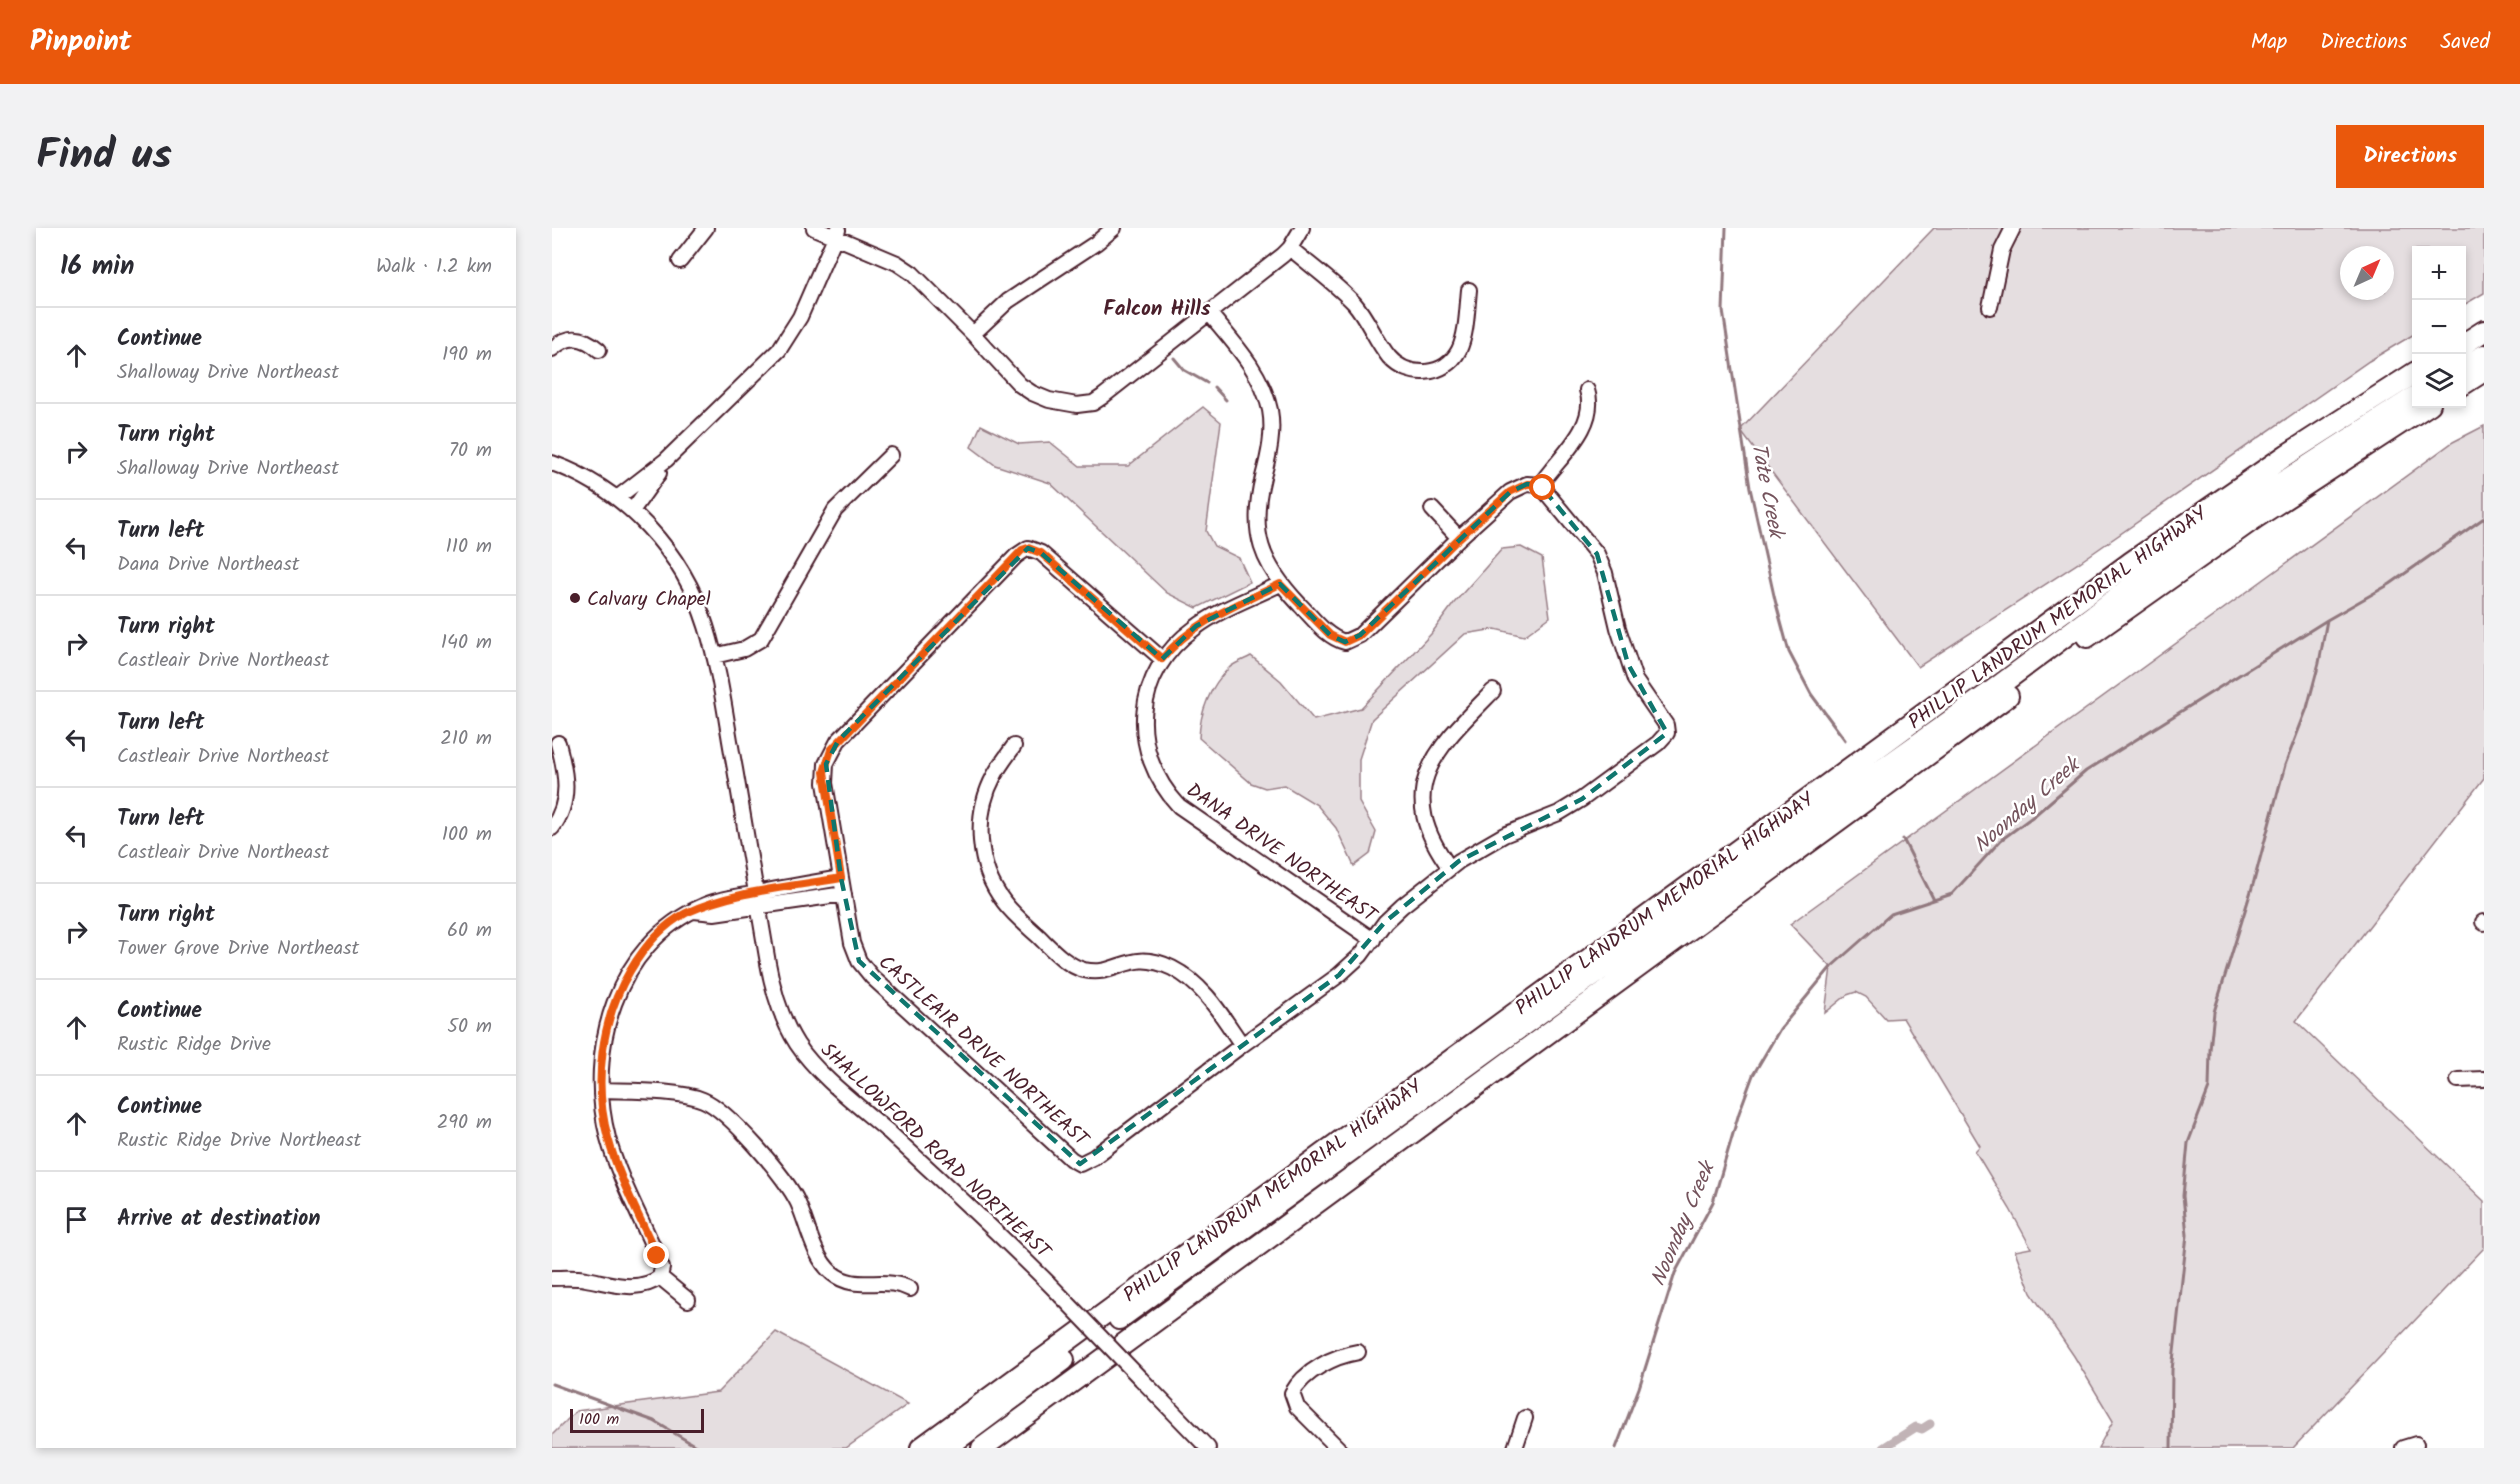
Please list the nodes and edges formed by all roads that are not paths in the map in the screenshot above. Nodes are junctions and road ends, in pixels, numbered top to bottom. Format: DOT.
graph roads {
  1 [pos="706,228"];
  2 [pos="814,228"];
  3 [pos="1114,228"];
  4 [pos="1302,228"];
  5 [pos="2013,228"];
  6 [pos="837,232"];
  7 [pos="1290,248"];
  8 [pos="680,261"];
  9 [pos="1469,291"];
  10 [pos="1990,308"];
  11 [pos="1210,314"];
  12 [pos="2484,331"];
  13 [pos="973,334"];
  14 [pos="2466,342"];
  15 [pos="552,349"];
  16 [pos="599,351"];
  17 [pos="2484,355"];
  18 [pos="2466,366"];
  19 [pos="2484,371"];
  20 [pos="2412,375"];
  21 [pos="2466,382"];
  22 [pos="1587,390"];
  23 [pos="2412,399"];
  24 [pos="2424,408"];
  25 [pos="891,455"];
  26 [pos="666,460"];
  27 [pos="552,463"];
  28 [pos="1540,485"];
  29 [pos="617,498"];
  30 [pos="1432,509"];
  31 [pos="632,511"];
  32 [pos="1459,538"];
  33 [pos="1280,584"];
  34 [pos="714,656"];
  35 [pos="1162,659"];
  36 [pos="1493,691"];
  37 [pos="558,743"];
  38 [pos="1014,746"];
  39 [pos="552,828"];
  40 [pos="1450,868"];
  41 [pos="841,878"];
  42 [pos="844,894"];
  43 [pos="757,900"];
  44 [pos="1372,940"];
  45 [pos="1242,1045"];
  46 [pos="2484,1079"];
  47 [pos="2458,1080"];
  48 [pos="603,1090"];
  49 [pos="719,1092"];
  50 [pos="711,1104"];
  51 [pos="1344,1182"];
  52 [pos="660,1277"];
  53 [pos="552,1278"];
  54 [pos="910,1289"];
  55 [pos="688,1300"];
  56 [pos="1358,1352"];
  57 [pos="1525,1418"];
  58 [pos="921,1448"];
  59 [pos="946,1448"];
  60 [pos="962,1448"];
  61 [pos="982,1448"];
  62 [pos="1208,1448"];
  63 [pos="1338,1448"];
  64 [pos="1515,1448"];
  1 -- 8 [label="street"];
  2 -- 6 [label="street"];
  3 -- 13 [label="street"];
  4 -- 7 [label="street"];
  5 -- 10 [label="street"];
  6 -- 13 [label="street"];
  6 -- 26 [label="street"];
  7 -- 9 [label="street"];
  7 -- 11 [label="street"];
  11 -- 13 [label="street"];
  11 -- 33 [label="street"];
  12 -- 14 [label="highway"];
  15 -- 16 [label="street"];
  17 -- 18 [label="highway"];
  19 -- 21 [label="highway"];
  20 -- 58 [label="highway, PHILLIP LANDRUM MEMORIAL HIGHWAY"];
  22 -- 28 [label="street"];
  23 -- 59 [label="highway"];
  24 -- 51 [label="highway, PHILLIP LANDRUM MEMORIAL HIGHWAY"];
  25 -- 34 [label="street"];
  26 -- 29 [label="street"];
  26 -- 31 [label="street"];
  27 -- 29 [label="street, SHALLOWFORD ROAD NORTHEAST"];
  28 -- 32 [label="street"];
  28 -- 40 [label="street, CASTLEAIR DRIVE NORTHEAST"];
  29 -- 31 [label="street, SHALLOWFORD ROAD NORTHEAST"];
  30 -- 32 [label="street"];
  31 -- 34 [label="street, SHALLOWFORD ROAD NORTHEAST"];
  32 -- 33 [label="street"];
  33 -- 35 [label="street, DANA DRIVE NORTHEAST"];
  34 -- 43 [label="street, SHALLOWFORD ROAD NORTHEAST"];
  35 -- 41 [label="street, CASTLEAIR DRIVE NORTHEAST"];
  35 -- 44 [label="street, DANA DRIVE NORTHEAST"];
  36 -- 40 [label="street"];
  37 -- 39 [label="street"];
  38 -- 45 [label="street"];
  40 -- 44 [label="street, CASTLEAIR DRIVE NORTHEAST"];
  41 -- 42 [label="street, CASTLEAIR DRIVE NORTHEAST"];
  41 -- 43 [label="street"];
  42 -- 43 [label="street"];
  42 -- 45 [label="street, CASTLEAIR DRIVE NORTHEAST"];
  43 -- 48 [label="street"];
  43 -- 62 [label="street, SHALLOWFORD ROAD NORTHEAST, bridge"];
  44 -- 45 [label="street, CASTLEAIR DRIVE NORTHEAST"];
  46 -- 47 [label="street"];
  48 -- 50 [label="street"];
  48 -- 52 [label="street"];
  49 -- 50 [label="street"];
  50 -- 54 [label="street"];
  51 -- 60 [label="highway"];
  51 -- 61 [label="highway, PHILLIP LANDRUM MEMORIAL HIGHWAY"];
  52 -- 53 [label="street"];
  52 -- 55 [label="street"];
  56 -- 63 [label="street"];
  57 -- 64 [label="street"];
}
